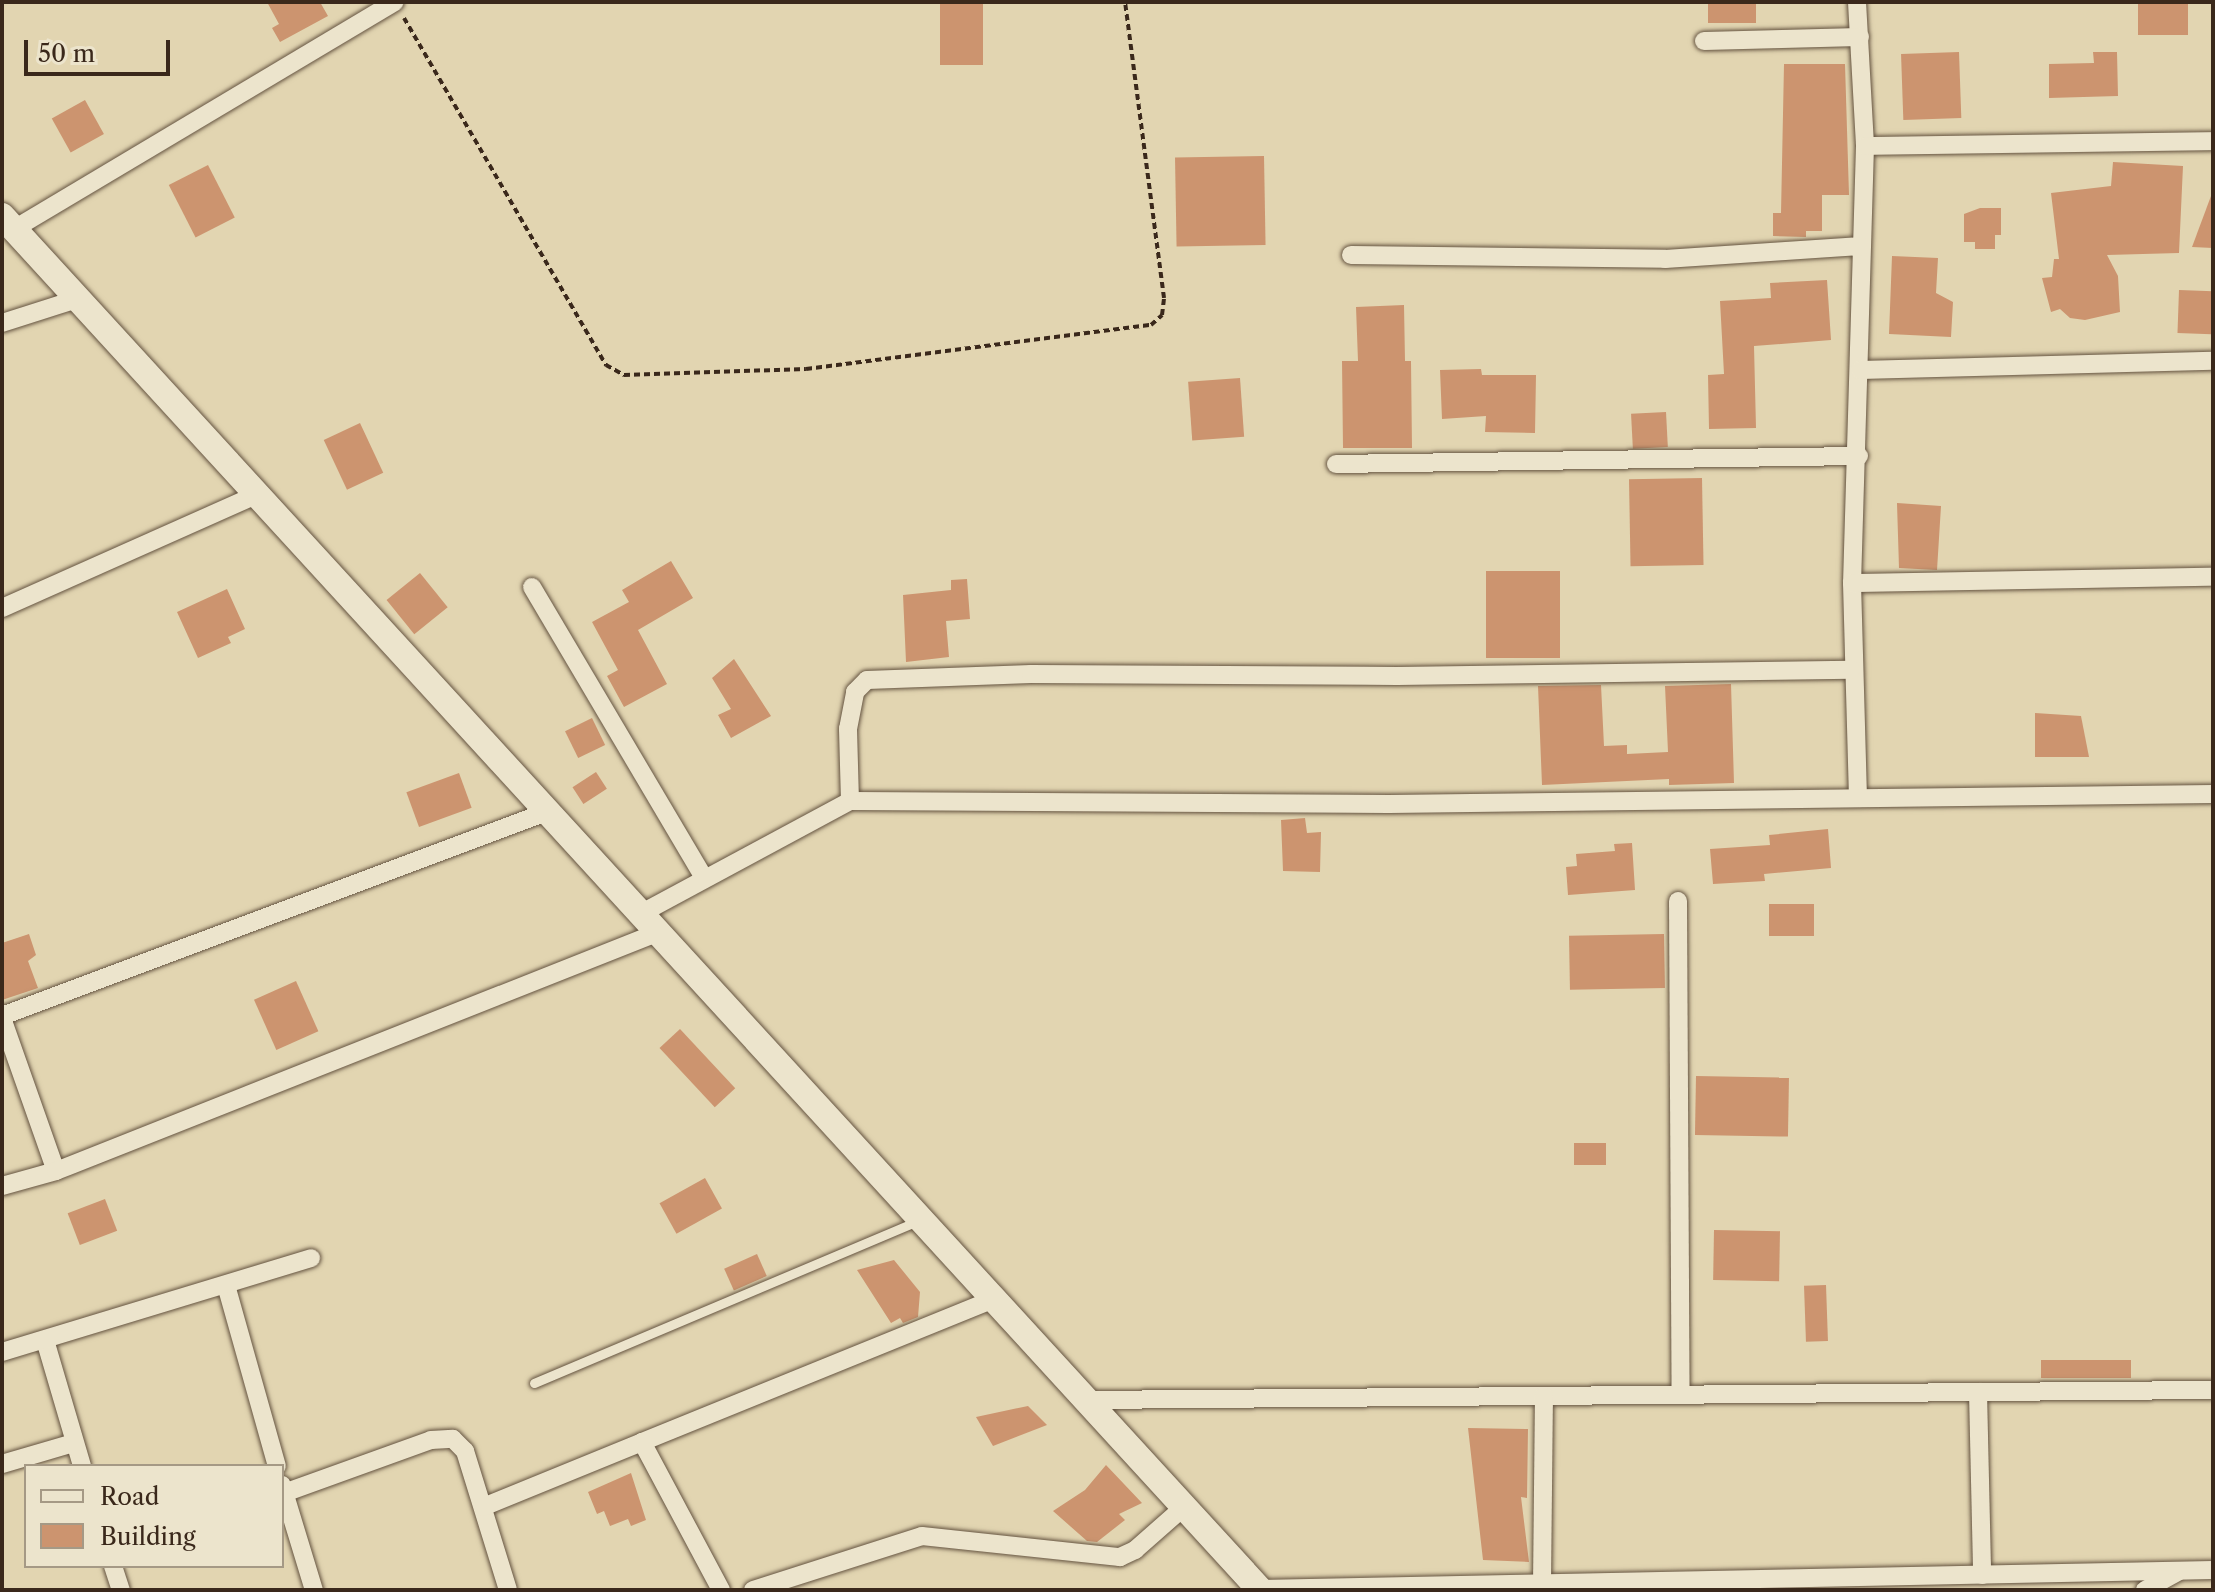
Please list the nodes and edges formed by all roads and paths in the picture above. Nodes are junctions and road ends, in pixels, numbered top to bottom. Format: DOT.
graph roads {
  1 [pos="1125,2"];
  2 [pos="1857,2"];
  3 [pos="399,9"];
  4 [pos="1860,37"];
  5 [pos="1704,41"];
  6 [pos="2213,141"];
  7 [pos="1865,146"];
  8 [pos="8,223"];
  9 [pos="1862,246"];
  10 [pos="1351,255"];
  11 [pos="77,299"];
  12 [pos="2,323"];
  13 [pos="2213,361"];
  14 [pos="1860,370"];
  15 [pos="1859,456"];
  16 [pos="1336,464"];
  17 [pos="258,494"];
  18 [pos="2213,577"];
  19 [pos="1852,583"];
  20 [pos="532,587"];
  21 [pos="2,608"];
  22 [pos="1851,670"];
  23 [pos="2213,794"];
  24 [pos="1858,796"];
  25 [pos="850,801"];
  26 [pos="549,811"];
  27 [pos="703,876"];
  28 [pos="1678,901"];
  29 [pos="642,913"];
  30 [pos="659,932"];
  31 [pos="2,1017"];
  32 [pos="56,1171"];
  33 [pos="2,1186"];
  34 [pos="920,1220"];
  35 [pos="311,1258"];
  36 [pos="226,1285"];
  37 [pos="994,1299"];
  38 [pos="45,1340"];
  39 [pos="2,1352"];
  40 [pos="534,1383"];
  41 [pos="2213,1390"];
  42 [pos="1978,1392"];
  43 [pos="1681,1395"];
  44 [pos="1544,1396"];
  45 [pos="1086,1400"];
  46 [pos="642,1442"];
  47 [pos="74,1443"];
  48 [pos="2,1464"];
  49 [pos="81,1464"];
  50 [pos="276,1464"];
  51 [pos="284,1489"];
  52 [pos="284,1492"];
  53 [pos="483,1507"];
  54 [pos="1184,1507"];
  55 [pos="114,1568"];
  56 [pos="2213,1570"];
  57 [pos="2180,1571"];
  58 [pos="1982,1575"];
  59 [pos="1797,1578"];
  60 [pos="1542,1584"];
  61 [pos="1506,1587"];
  62 [pos="121,1590"];
  63 [pos="314,1590"];
  64 [pos="508,1590"];
  65 [pos="721,1590"];
  66 [pos="753,1590"];
  67 [pos="1259,1590"];
  68 [pos="1777,1590"];
  69 [pos="2145,1590"];
  1 -- 3 [label="path"];
  2 -- 4 [label="street"];
  3 -- 8 [label="street"];
  4 -- 5 [label="street"];
  4 -- 7 [label="street"];
  6 -- 7 [label="street"];
  7 -- 9 [label="street"];
  8 -- 11 [label="main road"];
  9 -- 10 [label="street"];
  9 -- 14 [label="street"];
  11 -- 12 [label="street"];
  11 -- 17 [label="main road"];
  13 -- 14 [label="street"];
  14 -- 15 [label="street"];
  15 -- 16 [label="street"];
  15 -- 19 [label="street"];
  17 -- 21 [label="street"];
  17 -- 26 [label="main road"];
  18 -- 19 [label="street"];
  19 -- 22 [label="street"];
  20 -- 27 [label="street"];
  22 -- 24 [label="street"];
  22 -- 25 [label="street"];
  23 -- 24 [label="street"];
  24 -- 25 [label="street"];
  25 -- 27 [label="street"];
  26 -- 29 [label="main road"];
  26 -- 31 [label="street"];
  27 -- 29 [label="street"];
  28 -- 43 [label="street"];
  29 -- 30 [label="main road"];
  30 -- 32 [label="street"];
  30 -- 34 [label="main road"];
  31 -- 32 [label="street"];
  32 -- 33 [label="street"];
  34 -- 37 [label="main road"];
  34 -- 40 [label="lane"];
  35 -- 36 [label="street"];
  36 -- 38 [label="street"];
  36 -- 50 [label="street"];
  37 -- 45 [label="main road"];
  37 -- 46 [label="street"];
  38 -- 39 [label="street"];
  38 -- 47 [label="street"];
  41 -- 42 [label="street"];
  42 -- 43 [label="street"];
  42 -- 58 [label="street"];
  43 -- 44 [label="street"];
  44 -- 45 [label="street"];
  44 -- 60 [label="street"];
  45 -- 54 [label="main road"];
  46 -- 53 [label="street"];
  46 -- 65 [label="street"];
  47 -- 48 [label="street"];
  47 -- 49 [label="street"];
  51 -- 53 [label="street"];
  52 -- 63 [label="street"];
  53 -- 64 [label="street"];
  54 -- 66 [label="street"];
  54 -- 67 [label="main road"];
  55 -- 62 [label="street"];
  56 -- 57 [label="street"];
  57 -- 58 [label="street"];
  57 -- 69 [label="street"];
  58 -- 59 [label="street"];
  59 -- 60 [label="street"];
  59 -- 68 [label="street"];
  60 -- 61 [label="street"];
  61 -- 67 [label="street"];
}
